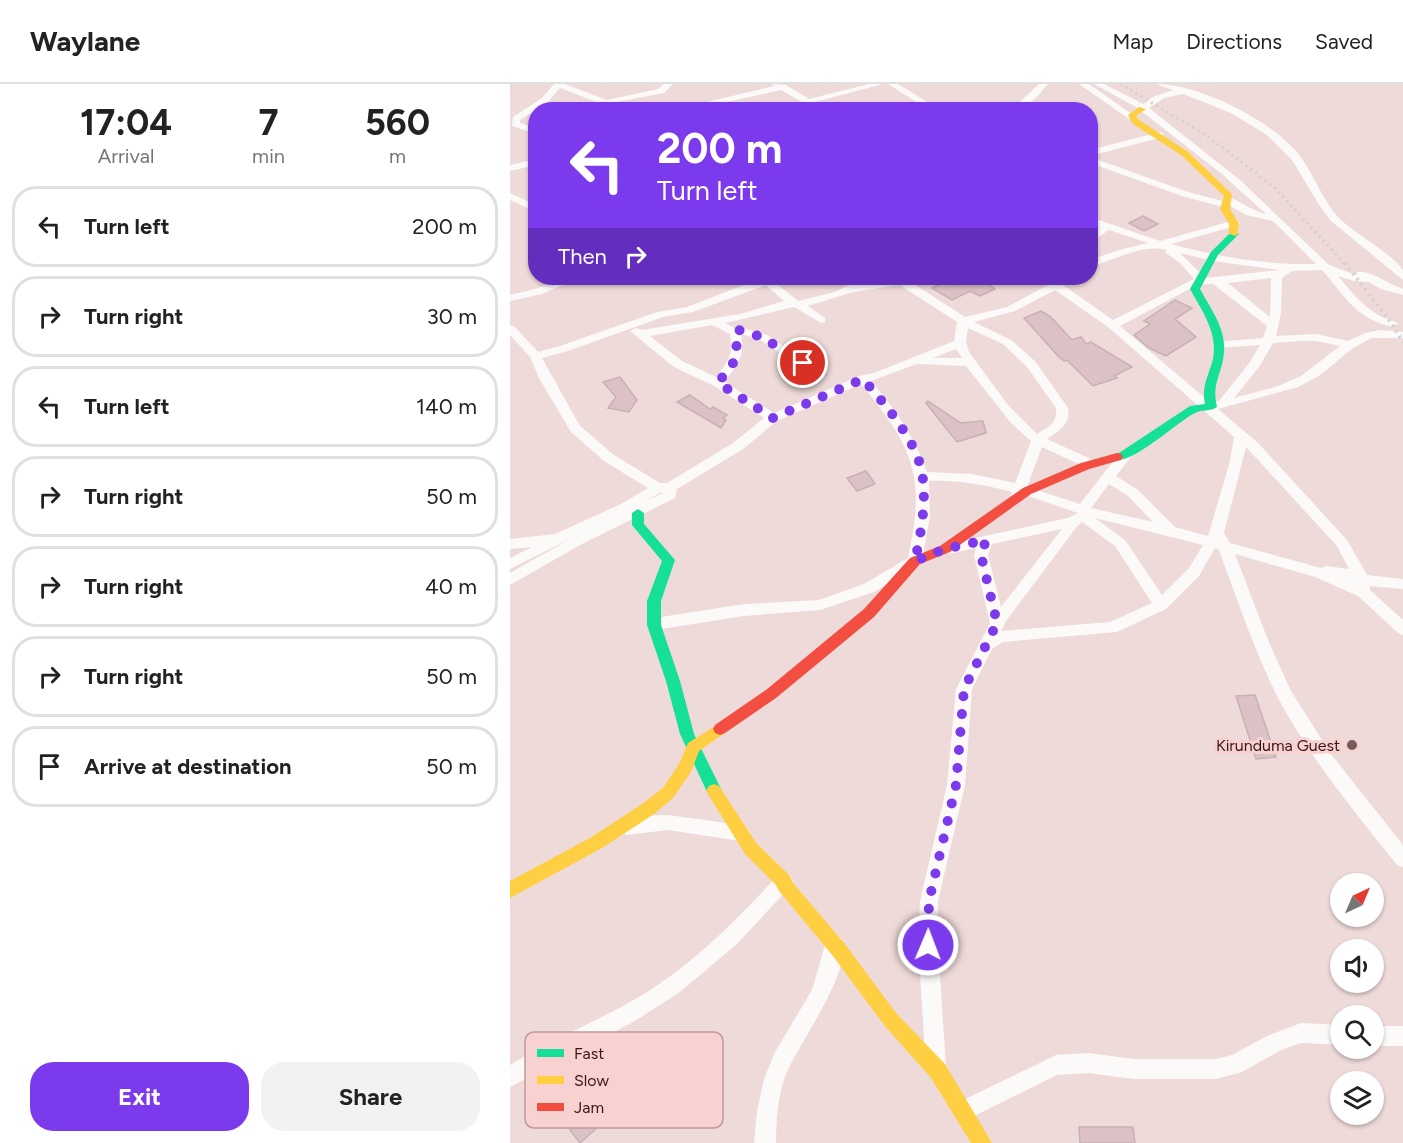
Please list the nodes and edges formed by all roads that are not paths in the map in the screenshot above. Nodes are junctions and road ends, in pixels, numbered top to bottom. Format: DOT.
graph roads {
  1 [pos="559,84"];
  2 [pos="593,84"];
  3 [pos="669,84"];
  4 [pos="879,84"];
  5 [pos="892,84"];
  6 [pos="1044,84"];
  7 [pos="1083,84"];
  8 [pos="1098,84"];
  9 [pos="1160,84"];
  10 [pos="780,85"];
  11 [pos="1186,91"];
  12 [pos="576,94"];
  13 [pos="605,101"];
  14 [pos="809,101"];
  15 [pos="542,102"];
  16 [pos="710,102"];
  17 [pos="922,102"];
  18 [pos="1026,102"];
  19 [pos="528,111"];
  20 [pos="1139,112"];
  21 [pos="528,128"];
  22 [pos="1160,135"];
  23 [pos="1098,151"];
  24 [pos="1098,163"];
  25 [pos="528,164"];
  26 [pos="510,168"];
  27 [pos="510,196"];
  28 [pos="1228,202"];
  29 [pos="528,205"];
  30 [pos="1261,216"];
  31 [pos="1275,218"];
  32 [pos="1098,223"];
  33 [pos="1235,223"];
  34 [pos="1108,226"];
  35 [pos="1288,231"];
  36 [pos="1098,234"];
  37 [pos="1160,244"];
  38 [pos="1098,258"];
  39 [pos="1213,258"];
  40 [pos="1326,268"];
  41 [pos="1284,271"];
  42 [pos="1403,277"];
  43 [pos="1199,280"];
  44 [pos="1215,281"];
  45 [pos="556,285"];
  46 [pos="752,285"];
  47 [pos="777,285"];
  48 [pos="857,285"];
  49 [pos="872,285"];
  50 [pos="911,285"];
  51 [pos="1049,285"];
  52 [pos="1063,285"];
  53 [pos="851,289"];
  54 [pos="1403,292"];
  55 [pos="510,298"];
  56 [pos="796,305"];
  57 [pos="756,313"];
  58 [pos="821,320"];
  59 [pos="963,321"];
  60 [pos="714,322"];
  61 [pos="1392,324"];
  62 [pos="1273,325"];
  63 [pos="628,326"];
  64 [pos="1112,326"];
  65 [pos="510,328"];
  66 [pos="737,331"];
  67 [pos="642,334"];
  68 [pos="1403,335"];
  69 [pos="1270,340"];
  70 [pos="960,343"];
  71 [pos="1219,344"];
  72 [pos="1348,345"];
  73 [pos="535,356"];
  74 [pos="914,361"];
  75 [pos="969,362"];
  76 [pos="803,363"];
  77 [pos="863,379"];
  78 [pos="718,383"];
  79 [pos="1217,406"];
  80 [pos="773,418"];
  81 [pos="1241,435"];
  82 [pos="1038,439"];
  83 [pos="1126,454"];
  84 [pos="1089,464"];
  85 [pos="1107,476"];
  86 [pos="923,477"];
  87 [pos="664,488"];
  88 [pos="1022,492"];
  89 [pos="638,513"];
  90 [pos="1083,515"];
  91 [pos="1171,531"];
  92 [pos="557,539"];
  93 [pos="986,540"];
  94 [pos="1217,541"];
  95 [pos="510,544"];
  96 [pos="945,549"];
  97 [pos="915,561"];
  98 [pos="511,568"];
  99 [pos="1403,584"];
  100 [pos="1363,586"];
  101 [pos="1161,605"];
  102 [pos="997,623"];
  103 [pos="655,624"];
  104 [pos="1403,629"];
  105 [pos="987,645"];
  106 [pos="693,747"];
  107 [pos="610,833"];
  108 [pos="741,833"];
  109 [pos="1403,859"];
  110 [pos="784,881"];
  111 [pos="510,890"];
  112 [pos="834,944"];
  113 [pos="593,1032"];
  114 [pos="1330,1034"];
  115 [pos="1384,1036"];
  116 [pos="1403,1036"];
  117 [pos="525,1066"];
  118 [pos="936,1069"];
  119 [pos="510,1077"];
  120 [pos="964,1110"];
  121 [pos="765,1143"];
  122 [pos="982,1143"];
  1 -- 12 [label="street"];
  1 -- 15 [label="street"];
  2 -- 12 [label="street"];
  3 -- 13 [label="street"];
  4 -- 14 [label="street"];
  5 -- 17 [label="street"];
  6 -- 18 [label="street"];
  7 -- 20 [label="street"];
  8 -- 20 [label="street"];
  9 -- 11 [label="street"];
  10 -- 14 [label="street"];
  10 -- 16 [label="street"];
  11 -- 20 [label="street"];
  11 -- 42 [label="street"];
  12 -- 13 [label="street"];
  19 -- 21 [label="street"];
  20 -- 22 [label="street"];
  20 -- 31 [label="street"];
  22 -- 23 [label="street"];
  22 -- 28 [label="street"];
  24 -- 28 [label="street"];
  25 -- 26 [label="street"];
  27 -- 29 [label="street"];
  28 -- 30 [label="street"];
  28 -- 33 [label="street"];
  30 -- 31 [label="street"];
  30 -- 35 [label="street"];
  31 -- 35 [label="street"];
  32 -- 34 [label="street"];
  33 -- 37 [label="street"];
  33 -- 39 [label="street"];
  34 -- 36 [label="street"];
  34 -- 37 [label="street"];
  35 -- 40 [label="street"];
  37 -- 38 [label="street"];
  37 -- 39 [label="street"];
  37 -- 43 [label="street"];
  39 -- 41 [label="street"];
  39 -- 43 [label="street"];
  40 -- 41 [label="street"];
  40 -- 54 [label="street"];
  40 -- 61 [label="street"];
  41 -- 44 [label="street"];
  41 -- 62 [label="street"];
  43 -- 44 [label="street"];
  43 -- 64 [label="street"];
  43 -- 71 [label="street"];
  44 -- 62 [label="street"];
  45 -- 55 [label="street"];
  46 -- 63 [label="street"];
  47 -- 56 [label="street"];
  48 -- 53 [label="street"];
  49 -- 53 [label="street"];
  50 -- 59 [label="street"];
  51 -- 59 [label="street"];
  52 -- 64 [label="street"];
  53 -- 56 [label="street"];
  56 -- 57 [label="street"];
  56 -- 58 [label="street"];
  57 -- 60 [label="street"];
  57 -- 66 [label="street"];
  59 -- 70 [label="street"];
  59 -- 82 [label="street"];
  60 -- 66 [label="street"];
  60 -- 67 [label="street"];
  62 -- 69 [label="street"];
  63 -- 67 [label="street"];
  63 -- 73 [label="street"];
  64 -- 79 [label="street"];
  65 -- 73 [label="street"];
  66 -- 76 [label="street"];
  66 -- 78 [label="street"];
  67 -- 78 [label="street"];
  68 -- 72 [label="street"];
  69 -- 71 [label="street"];
  69 -- 72 [label="street"];
  69 -- 79 [label="street"];
  70 -- 74 [label="street"];
  70 -- 75 [label="street"];
  71 -- 79 [label="street"];
  72 -- 79 [label="street"];
  73 -- 87 [label="street"];
  74 -- 75 [label="street"];
  74 -- 77 [label="street"];
  75 -- 82 [label="street"];
  77 -- 80 [label="street"];
  77 -- 86 [label="street"];
  78 -- 80 [label="street"];
  79 -- 81 [label="street"];
  79 -- 83 [label="street"];
  80 -- 87 [label="street"];
  81 -- 94 [label="street"];
  81 -- 100 [label="street"];
  82 -- 84 [label="street"];
  82 -- 88 [label="street"];
  83 -- 84 [label="street"];
  83 -- 85 [label="street"];
  84 -- 85 [label="street"];
  84 -- 88 [label="street"];
  85 -- 90 [label="street"];
  85 -- 91 [label="street"];
  86 -- 88 [label="street"];
  86 -- 97 [label="street"];
  87 -- 89 [label="street"];
  87 -- 92 [label="street"];
  88 -- 90 [label="street"];
  88 -- 96 [label="street"];
  89 -- 98 [label="street"];
  89 -- 103 [label="street"];
  90 -- 91 [label="street"];
  90 -- 93 [label="street"];
  90 -- 101 [label="street"];
  90 -- 102 [label="street"];
  91 -- 94 [label="street"];
  92 -- 95 [label="street"];
  92 -- 98 [label="street"];
  93 -- 96 [label="street"];
  93 -- 102 [label="street"];
  94 -- 100 [label="street"];
  94 -- 101 [label="street"];
  94 -- 109 [label="street"];
  96 -- 97 [label="street"];
  97 -- 103 [label="street"];
  97 -- 106 [label="street"];
  99 -- 100 [label="street"];
  100 -- 104 [label="street"];
  101 -- 105 [label="street"];
  102 -- 105 [label="street"];
  103 -- 106 [label="street"];
  105 -- 118 [label="street"];
  106 -- 107 [label="street"];
  106 -- 108 [label="street"];
  107 -- 108 [label="street"];
  107 -- 111 [label="street"];
  108 -- 110 [label="street"];
  110 -- 112 [label="street"];
  110 -- 113 [label="street"];
  112 -- 118 [label="street"];
  112 -- 121 [label="street"];
  114 -- 120 [label="street"];
  115 -- 116 [label="street"];
  117 -- 119 [label="street"];
  118 -- 120 [label="street"];
  120 -- 122 [label="street"];
}
